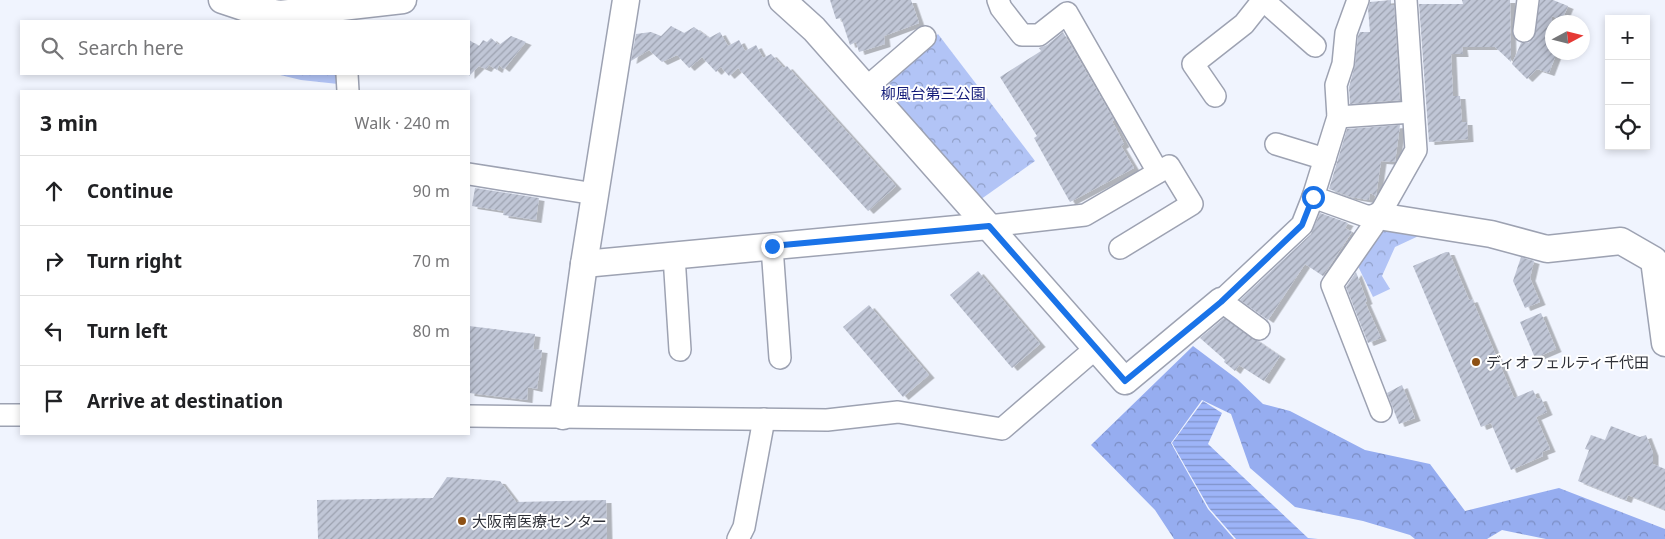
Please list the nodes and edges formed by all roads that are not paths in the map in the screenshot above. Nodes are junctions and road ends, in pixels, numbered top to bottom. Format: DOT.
graph roads {
  1 [pos="222,0"];
  2 [pos="403,0"];
  3 [pos="626,0"];
  4 [pos="782,0"];
  5 [pos="998,0"];
  6 [pos="1263,0"];
  7 [pos="1358,0"];
  8 [pos="1406,0"];
  9 [pos="1528,0"];
  10 [pos="344,9"];
  11 [pos="1524,31"];
  12 [pos="925,37"];
  13 [pos="1316,46"];
  14 [pos="347,75"];
  15 [pos="866,88"];
  16 [pos="348,90"];
  17 [pos="1215,96"];
  18 [pos="1413,112"];
  19 [pos="1338,116"];
  20 [pos="1276,144"];
  21 [pos="1325,159"];
  22 [pos="1158,172"];
  23 [pos="470,174"];
  24 [pos="595,194"];
  25 [pos="1313,197"];
  26 [pos="1378,216"];
  27 [pos="989,226"];
  28 [pos="772,246"];
  29 [pos="1120,248"];
  30 [pos="674,256"];
  31 [pos="584,264"];
  32 [pos="1221,302"];
  33 [pos="1260,329"];
  34 [pos="1665,343"];
  35 [pos="1096,348"];
  36 [pos="680,350"];
  37 [pos="780,358"];
  38 [pos="1381,411"];
  39 [pos="0,415"];
  40 [pos="20,415"];
  41 [pos="470,416"];
  42 [pos="563,416"];
  43 [pos="764,419"];
  44 [pos="738,539"];
  1 -- 10 [label="street"];
  2 -- 10 [label="street"];
  3 -- 24 [label="street"];
  4 -- 15 [label="street"];
  5 -- 22 [label="street"];
  6 -- 13 [label="street"];
  6 -- 17 [label="street"];
  7 -- 19 [label="street"];
  8 -- 18 [label="street"];
  9 -- 11 [label="street"];
  12 -- 15 [label="street"];
  14 -- 16 [label="street"];
  15 -- 27 [label="street"];
  18 -- 19 [label="street"];
  18 -- 26 [label="street"];
  19 -- 21 [label="street"];
  20 -- 21 [label="street"];
  21 -- 25 [label="street"];
  22 -- 27 [label="street"];
  22 -- 29 [label="street"];
  23 -- 24 [label="street"];
  24 -- 31 [label="street"];
  25 -- 26 [label="street"];
  25 -- 32 [label="street"];
  26 -- 34 [label="street"];
  26 -- 38 [label="street"];
  27 -- 28 [label="street"];
  27 -- 35 [label="street"];
  28 -- 30 [label="street"];
  28 -- 37 [label="street"];
  30 -- 31 [label="street"];
  30 -- 36 [label="street"];
  31 -- 42 [label="street"];
  32 -- 33 [label="street"];
  32 -- 35 [label="street"];
  35 -- 43 [label="street"];
  39 -- 40 [label="street"];
  41 -- 42 [label="street"];
  42 -- 43 [label="street"];
  43 -- 44 [label="street"];
}
